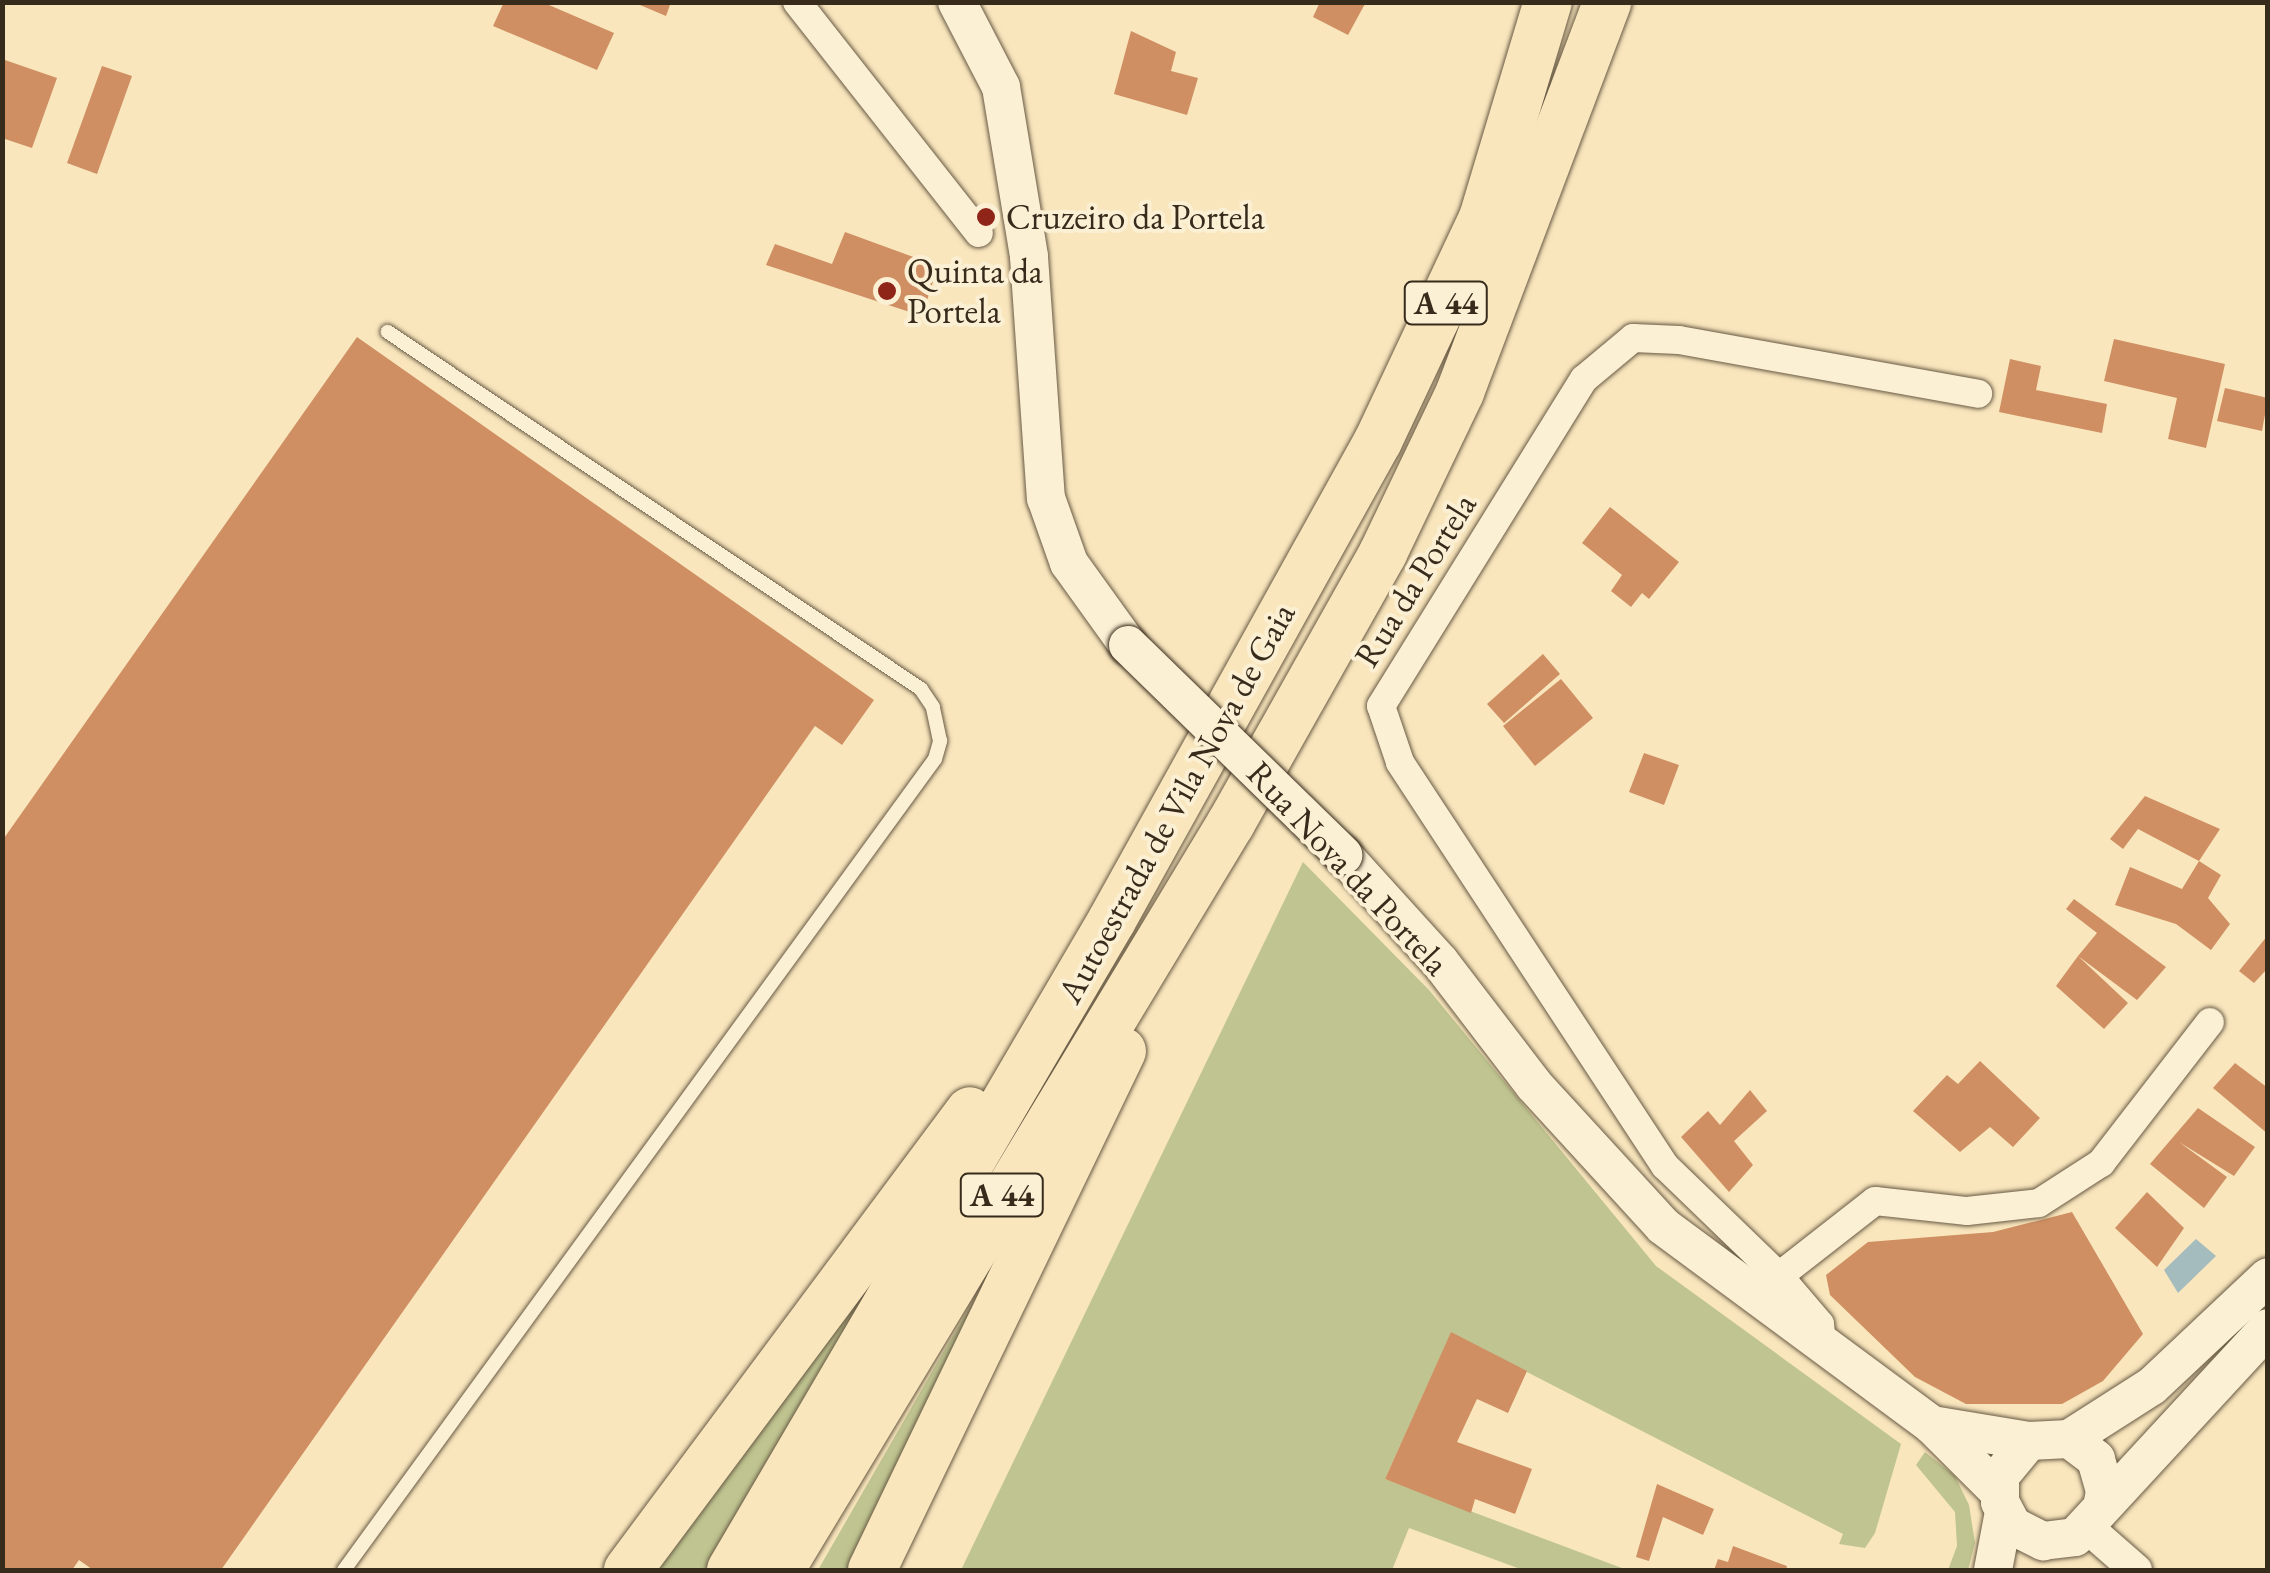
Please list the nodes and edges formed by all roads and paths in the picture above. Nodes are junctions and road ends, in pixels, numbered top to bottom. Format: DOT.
graph roads {
  1 [pos="797,2"];
  2 [pos="957,2"];
  3 [pos="1548,2"];
  4 [pos="1597,16"];
  5 [pos="980,234"];
  6 [pos="388,332"];
  7 [pos="1978,394"];
  8 [pos="1231,822"];
  9 [pos="1112,920"];
  10 [pos="2210,1022"];
  11 [pos="1780,1276"];
  12 [pos="2268,1277"];
  13 [pos="2268,1328"];
  14 [pos="1822,1350"];
  15 [pos="1932,1426"];
  16 [pos="2070,1439"];
  17 [pos="2029,1441"];
  18 [pos="2002,1502"];
  19 [pos="2088,1524"];
  20 [pos="344,1570"];
  21 [pos="628,1570"];
  22 [pos="731,1570"];
  23 [pos="780,1570"];
  24 [pos="872,1570"];
  25 [pos="1993,1570"];
  26 [pos="2049,1570"];
  27 [pos="2136,1570"];
  1 -- 5 [label="street"];
  2 -- 14 [label="main road, Rua Nova da Portela, bridge"];
  3 -- 9 [label="highway, Autoestrada de Vila Nova de Gaia / A 44"];
  4 -- 8 [label="highway, Autoestrada de Vila Nova de Gaia / A 44"];
  6 -- 20 [label="lane"];
  7 -- 11 [label="street, Rua da Portela"];
  8 -- 23 [label="highway, Autoestrada de Vila Nova de Gaia / A 44"];
  8 -- 24 [label="highway"];
  9 -- 21 [label="highway"];
  9 -- 22 [label="highway, Autoestrada de Vila Nova de Gaia / A 44"];
  10 -- 11 [label="street"];
  11 -- 14 [label="street, Rua da Portela"];
  12 -- 16 [label="main road"];
  13 -- 19 [label="main road"];
  14 -- 15 [label="main road, Rua Nova da Portela"];
  15 -- 17 [label="main road, Rua Nova da Portela"];
  15 -- 18 [label="main road, Rua Nova da Portela"];
  16 -- 17 [label="main road"];
  16 -- 19 [label="main road"];
  17 -- 18 [label="main road"];
  18 -- 19 [label="main road"];
  18 -- 25 [label="main road"];
  19 -- 26 [label="main road"];
  19 -- 27 [label="street"];
}
